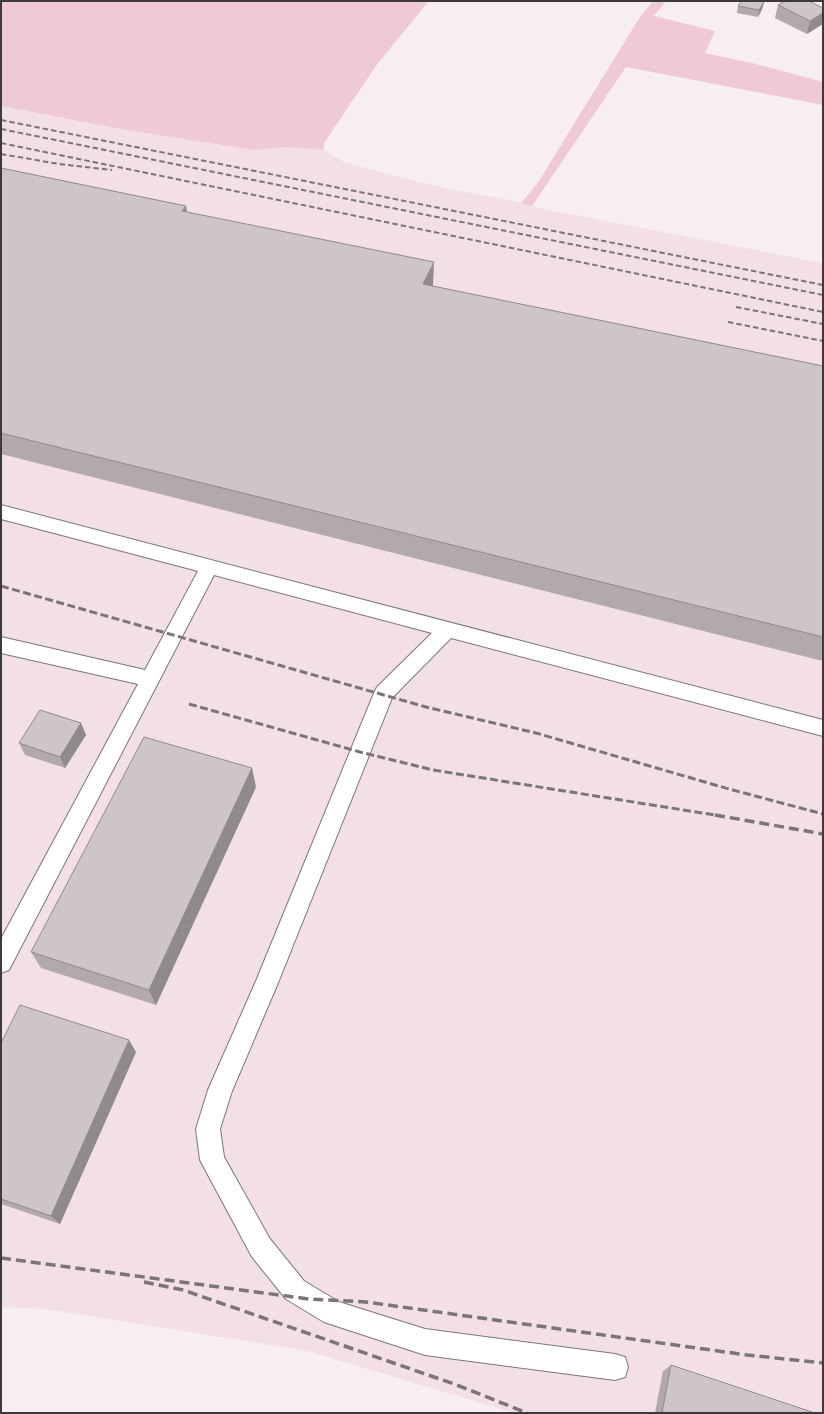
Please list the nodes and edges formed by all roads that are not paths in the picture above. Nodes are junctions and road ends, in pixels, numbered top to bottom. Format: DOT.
graph roads {
  1 [pos="1,512"];
  2 [pos="210,566"];
  3 [pos="448,629"];
  4 [pos="1,645"];
  5 [pos="151,680"];
  6 [pos="823,728"];
  7 [pos="1,962"];
  8 [pos="615,1367"];
  1 -- 2 [label="lane"];
  2 -- 3 [label="lane"];
  2 -- 5 [label="lane"];
  3 -- 6 [label="lane"];
  3 -- 8 [label="lane"];
  4 -- 5 [label="lane"];
  5 -- 7 [label="lane"];
}
